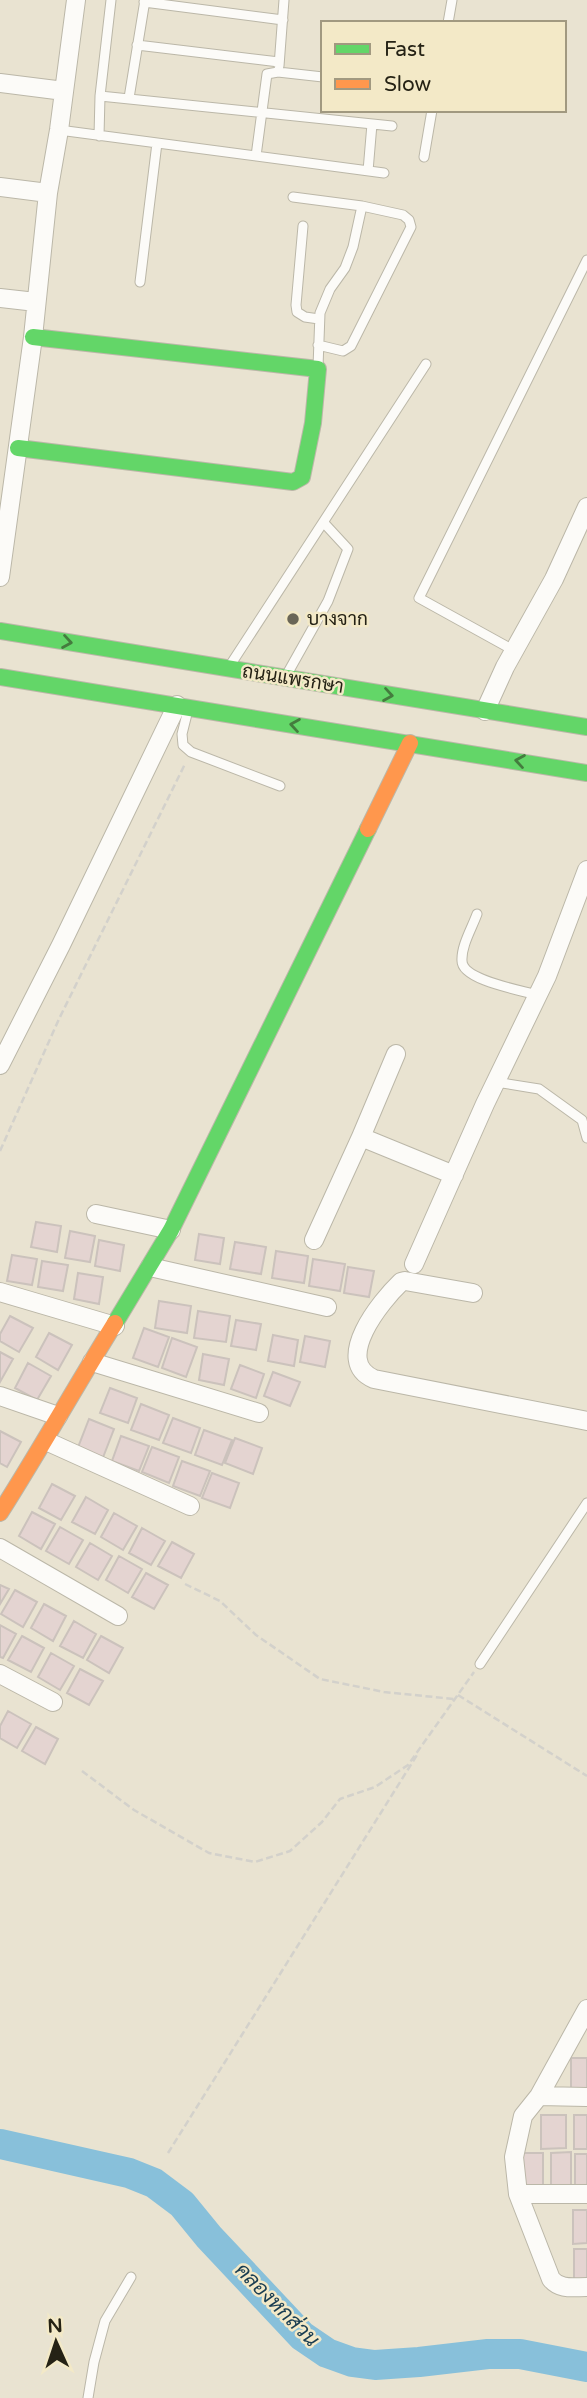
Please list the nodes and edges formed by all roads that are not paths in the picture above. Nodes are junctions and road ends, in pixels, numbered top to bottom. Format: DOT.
graph roads {
  1 [pos="76,0"];
  2 [pos="111,0"];
  3 [pos="284,0"];
  4 [pos="452,0"];
  5 [pos="145,1"];
  6 [pos="283,20"];
  7 [pos="448,21"];
  8 [pos="137,45"];
  9 [pos="279,67"];
  10 [pos="321,76"];
  11 [pos="0,83"];
  12 [pos="64,91"];
  13 [pos="100,96"];
  14 [pos="129,98"];
  15 [pos="262,111"];
  16 [pos="432,112"];
  17 [pos="372,124"];
  18 [pos="393,126"];
  19 [pos="59,130"];
  20 [pos="99,136"];
  21 [pos="157,143"];
  22 [pos="256,156"];
  23 [pos="424,157"];
  24 [pos="368,171"];
  25 [pos="384,173"];
  26 [pos="0,187"];
  27 [pos="48,193"];
  28 [pos="293,197"];
  29 [pos="362,206"];
  30 [pos="303,226"];
  31 [pos="587,260"];
  32 [pos="140,282"];
  33 [pos="0,298"];
  34 [pos="36,302"];
  35 [pos="319,319"];
  36 [pos="33,337"];
  37 [pos="318,345"];
  38 [pos="426,363"];
  39 [pos="318,369"];
  40 [pos="18,448"];
  41 [pos="587,507"];
  42 [pos="324,523"];
  43 [pos="4,526"];
  44 [pos="0,576"];
  45 [pos="0,631"];
  46 [pos="515,650"];
  47 [pos="228,669"];
  48 [pos="0,677"];
  49 [pos="285,678"];
  50 [pos="182,706"];
  51 [pos="485,711"];
  52 [pos="587,727"];
  53 [pos="410,743"];
  54 [pos="587,773"];
  55 [pos="280,786"];
  56 [pos="587,870"];
  57 [pos="477,914"];
  58 [pos="537,995"];
  59 [pos="396,1054"];
  60 [pos="0,1065"];
  61 [pos="496,1082"];
  62 [pos="361,1137"];
  63 [pos="587,1138"];
  64 [pos="454,1175"];
  65 [pos="96,1214"];
  66 [pos="171,1230"];
  67 [pos="314,1240"];
  68 [pos="414,1264"];
  69 [pos="150,1267"];
  70 [pos="0,1292"];
  71 [pos="473,1293"];
  72 [pos="327,1307"];
  73 [pos="115,1326"];
  74 [pos="92,1362"];
  75 [pos="0,1396"];
  76 [pos="259,1413"];
  77 [pos="58,1416"];
  78 [pos="587,1421"];
  79 [pos="46,1441"];
  80 [pos="587,1503"];
  81 [pos="190,1506"];
  82 [pos="0,1512"];
  83 [pos="0,1548"];
  84 [pos="118,1616"];
  85 [pos="480,1664"];
  86 [pos="0,1674"];
  87 [pos="54,1702"];
  88 [pos="587,2010"];
  89 [pos="539,2096"];
  90 [pos="587,2096"];
  91 [pos="518,2194"];
  92 [pos="587,2194"];
  93 [pos="131,2277"];
  94 [pos="587,2287"];
  95 [pos="88,2398"];
  1 -- 12 [label="street"];
  2 -- 13 [label="lane"];
  3 -- 6 [label="lane"];
  4 -- 7 [label="lane"];
  5 -- 6 [label="lane"];
  5 -- 8 [label="lane"];
  6 -- 9 [label="lane"];
  8 -- 9 [label="lane"];
  8 -- 14 [label="lane"];
  9 -- 10 [label="lane"];
  9 -- 15 [label="lane"];
  11 -- 12 [label="street"];
  12 -- 19 [label="street"];
  13 -- 14 [label="lane"];
  13 -- 20 [label="lane"];
  14 -- 15 [label="lane"];
  15 -- 17 [label="lane"];
  15 -- 22 [label="lane"];
  16 -- 23 [label="lane"];
  17 -- 18 [label="lane"];
  17 -- 24 [label="lane"];
  19 -- 20 [label="lane"];
  19 -- 27 [label="street"];
  20 -- 21 [label="lane"];
  21 -- 22 [label="lane"];
  21 -- 32 [label="lane"];
  22 -- 24 [label="lane"];
  24 -- 25 [label="lane"];
  26 -- 27 [label="street"];
  27 -- 34 [label="street"];
  28 -- 29 [label="lane"];
  29 -- 35 [label="lane"];
  29 -- 37 [label="lane"];
  30 -- 35 [label="lane"];
  31 -- 46 [label="lane"];
  33 -- 34 [label="street"];
  34 -- 36 [label="street"];
  35 -- 37 [label="lane"];
  36 -- 39 [label="street"];
  36 -- 40 [label="street"];
  37 -- 39 [label="lane"];
  38 -- 42 [label="lane"];
  39 -- 40 [label="street"];
  40 -- 43 [label="street"];
  41 -- 46 [label="street"];
  42 -- 47 [label="lane"];
  42 -- 49 [label="lane"];
  43 -- 44 [label="street"];
  45 -- 47 [label="street, ถนนแพรกษา, one-way"];
  46 -- 51 [label="street"];
  47 -- 49 [label="street, ถนนแพรกษา"];
  48 -- 50 [label="street"];
  49 -- 51 [label="street, ถนนแพรกษา, one-way"];
  53 -- 50 [label="street, one-way"];
  50 -- 55 [label="lane"];
  50 -- 60 [label="street"];
  51 -- 52 [label="street, ถนนแพรกษา"];
  54 -- 53 [label="street, one-way"];
  53 -- 66 [label="street"];
  56 -- 58 [label="street"];
  57 -- 58 [label="lane"];
  58 -- 61 [label="street"];
  59 -- 62 [label="street"];
  61 -- 63 [label="lane"];
  61 -- 64 [label="street"];
  62 -- 64 [label="street"];
  62 -- 67 [label="street"];
  64 -- 68 [label="street"];
  65 -- 66 [label="street"];
  66 -- 69 [label="street"];
  69 -- 72 [label="street"];
  69 -- 73 [label="street"];
  70 -- 73 [label="street"];
  71 -- 78 [label="street"];
  73 -- 74 [label="street"];
  74 -- 76 [label="street"];
  74 -- 77 [label="street"];
  75 -- 77 [label="street"];
  77 -- 79 [label="street"];
  79 -- 81 [label="street"];
  79 -- 82 [label="street"];
  80 -- 85 [label="lane"];
  83 -- 84 [label="street"];
  86 -- 87 [label="street"];
  88 -- 89 [label="street"];
  89 -- 90 [label="street"];
  89 -- 91 [label="street"];
  91 -- 92 [label="street"];
  91 -- 94 [label="street"];
  93 -- 95 [label="lane"];
}
